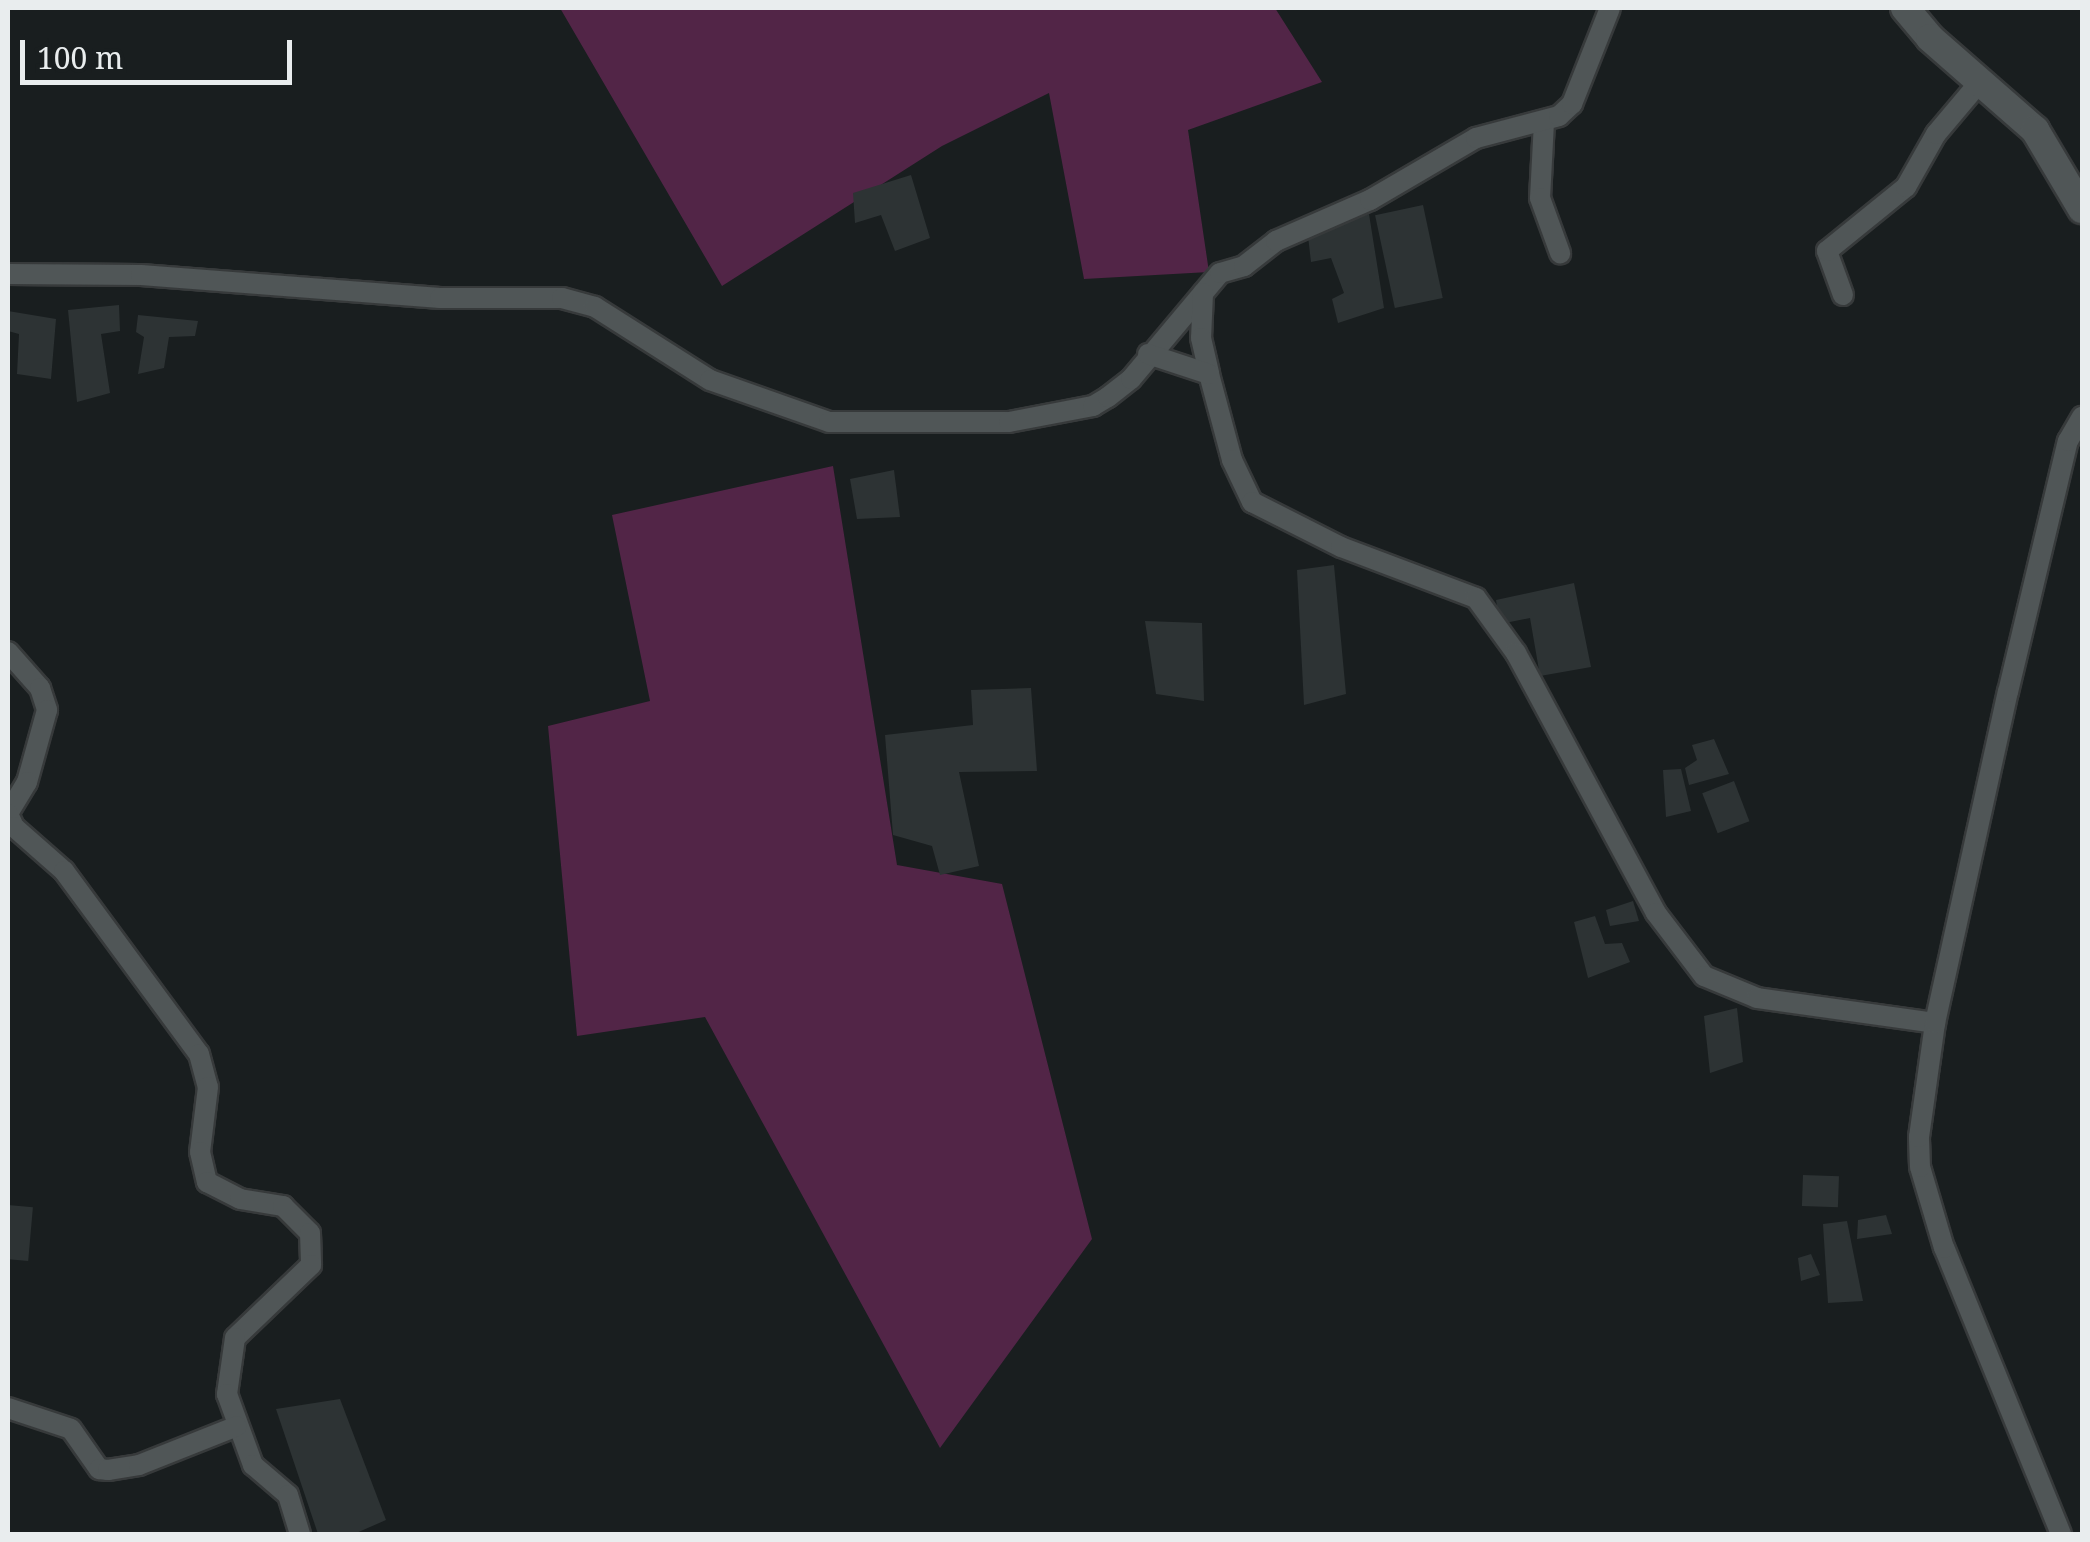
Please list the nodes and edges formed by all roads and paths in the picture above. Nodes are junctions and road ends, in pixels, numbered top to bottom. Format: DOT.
graph roads {
  1 [pos="1610,8"];
  2 [pos="1905,8"];
  3 [pos="1979,84"];
  4 [pos="1544,122"];
  5 [pos="2082,209"];
  6 [pos="1560,254"];
  7 [pos="8,274"];
  8 [pos="1204,291"];
  9 [pos="1843,296"];
  10 [pos="1148,354"];
  11 [pos="1209,374"];
  12 [pos="2082,417"];
  13 [pos="8,652"];
  14 [pos="1935,1023"];
  15 [pos="8,1408"];
  16 [pos="237,1426"];
  17 [pos="300,1534"];
  18 [pos="2061,1534"];
  1 -- 4 [label="street"];
  2 -- 3 [label="street"];
  3 -- 5 [label="street"];
  3 -- 9 [label="street"];
  4 -- 6 [label="street"];
  4 -- 8 [label="street"];
  7 -- 10 [label="street"];
  8 -- 10 [label="street"];
  8 -- 11 [label="street"];
  10 -- 11 [label="street"];
  11 -- 14 [label="street"];
  12 -- 14 [label="street"];
  13 -- 16 [label="street"];
  14 -- 18 [label="street"];
  15 -- 16 [label="street"];
  16 -- 17 [label="street"];
}
